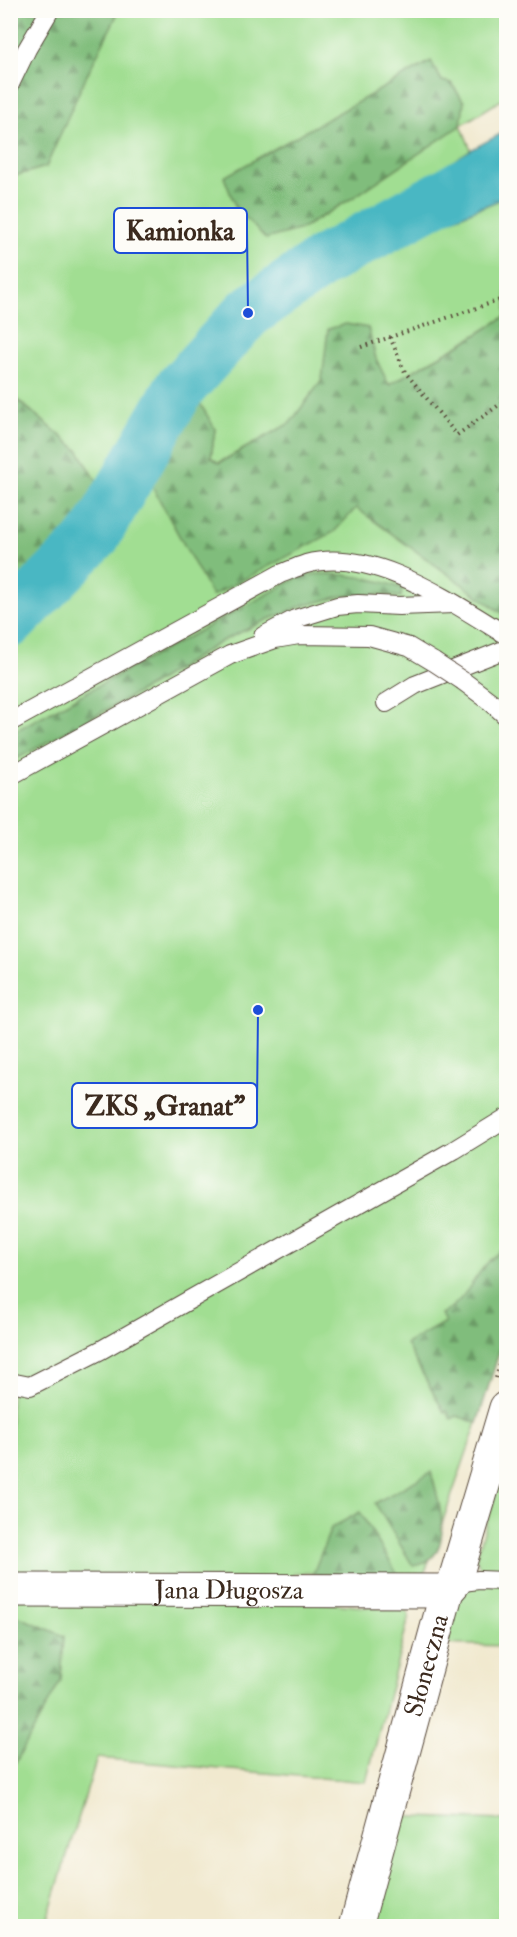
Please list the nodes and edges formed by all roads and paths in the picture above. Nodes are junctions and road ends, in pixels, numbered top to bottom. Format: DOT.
graph roads {
  1 [pos="50,10"];
  2 [pos="10,84"];
  3 [pos="507,298"];
  4 [pos="390,337"];
  5 [pos="361,347"];
  6 [pos="507,400"];
  7 [pos="455,604"];
  8 [pos="507,635"];
  9 [pos="507,649"];
  10 [pos="230,654"];
  11 [pos="386,703"];
  12 [pos="507,716"];
  13 [pos="10,722"];
  14 [pos="10,776"];
  15 [pos="507,1118"];
  16 [pos="10,1382"];
  17 [pos="507,1408"];
  18 [pos="507,1581"];
  19 [pos="451,1587"];
  20 [pos="10,1590"];
  21 [pos="357,1926"];
  1 -- 2 [label="lane"];
  3 -- 4 [label="path"];
  4 -- 5 [label="path"];
  4 -- 6 [label="path"];
  7 -- 8 [label="lane"];
  7 -- 10 [label="lane"];
  7 -- 13 [label="lane"];
  9 -- 11 [label="lane"];
  10 -- 12 [label="lane, bridge"];
  10 -- 14 [label="lane"];
  15 -- 16 [label="lane"];
  17 -- 19 [label="street, Słoneczna"];
  18 -- 19 [label="lane"];
  19 -- 20 [label="street, Jana Długosza"];
  19 -- 21 [label="street, Słoneczna"];
}
